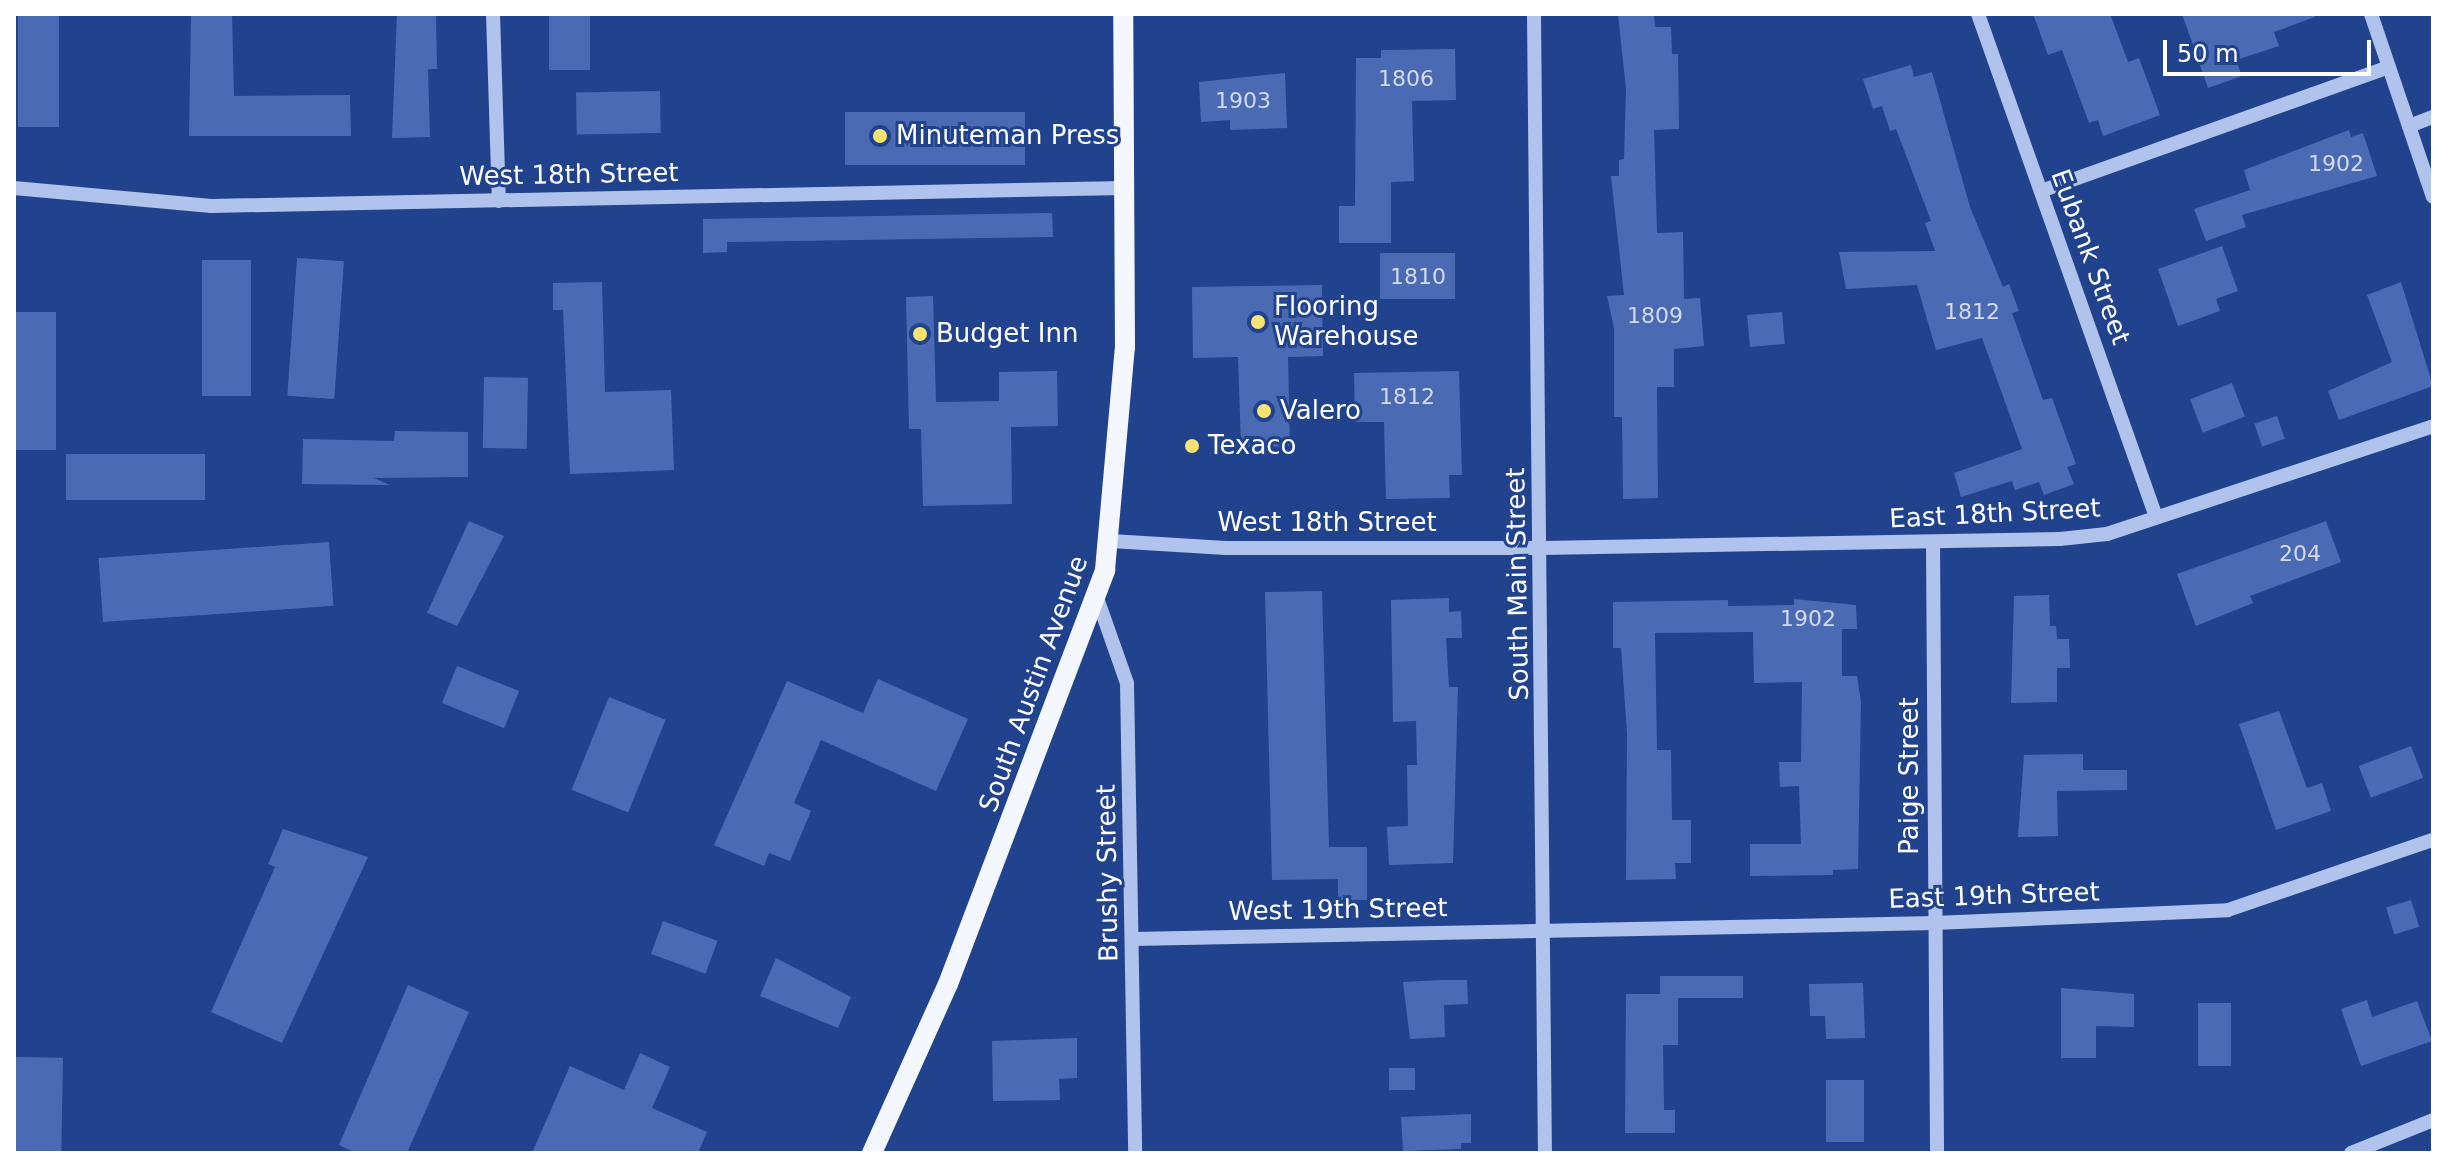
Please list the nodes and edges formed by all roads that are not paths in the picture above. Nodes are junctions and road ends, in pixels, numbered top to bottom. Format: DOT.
graph roads {
  1 [pos="493,14"];
  2 [pos="1123,14"];
  3 [pos="1534,14"];
  4 [pos="1978,14"];
  5 [pos="2371,14"];
  6 [pos="2389,67"];
  7 [pos="2433,117"];
  8 [pos="2409,126"];
  9 [pos="14,188"];
  10 [pos="1125,188"];
  11 [pos="2041,191"];
  12 [pos="2433,197"];
  13 [pos="499,201"];
  14 [pos="2433,426"];
  15 [pos="2156,517"];
  16 [pos="1111,541"];
  17 [pos="1933,543"];
  18 [pos="1542,548"];
  19 [pos="1097,598"];
  20 [pos="2433,840"];
  21 [pos="1935,923"];
  22 [pos="1544,930"];
  23 [pos="1133,939"];
  24 [pos="2433,1120"];
  25 [pos="872,1153"];
  26 [pos="1135,1153"];
  27 [pos="1545,1153"];
  28 [pos="1937,1153"];
  29 [pos="2351,1153"];
  1 -- 13 [label="street"];
  2 -- 10 [label="main road, South Austin Avenue"];
  3 -- 18 [label="street, South Main Street"];
  4 -- 11 [label="street, Eubank Street"];
  5 -- 6 [label="street"];
  6 -- 8 [label="street"];
  6 -- 11 [label="street"];
  7 -- 8 [label="street"];
  8 -- 12 [label="street"];
  9 -- 13 [label="street, West 18th Street"];
  10 -- 13 [label="street, West 18th Street"];
  10 -- 16 [label="main road, South Austin Avenue"];
  11 -- 15 [label="street, Eubank Street"];
  14 -- 15 [label="street, East 18th Street"];
  15 -- 17 [label="street, East 18th Street"];
  16 -- 18 [label="street, West 18th Street"];
  16 -- 19 [label="main road, South Austin Avenue"];
  17 -- 18 [label="street, East 18th Street"];
  17 -- 21 [label="street, Paige Street"];
  18 -- 22 [label="street, South Main Street"];
  19 -- 23 [label="street, Brushy Street"];
  19 -- 25 [label="main road, South Austin Avenue"];
  20 -- 21 [label="street, East 19th Street"];
  21 -- 22 [label="street, East 19th Street"];
  21 -- 28 [label="street, Paige Street"];
  22 -- 23 [label="street, West 19th Street"];
  22 -- 27 [label="street, South Main Street"];
  23 -- 26 [label="street, Brushy Street"];
  24 -- 29 [label="street"];
}
